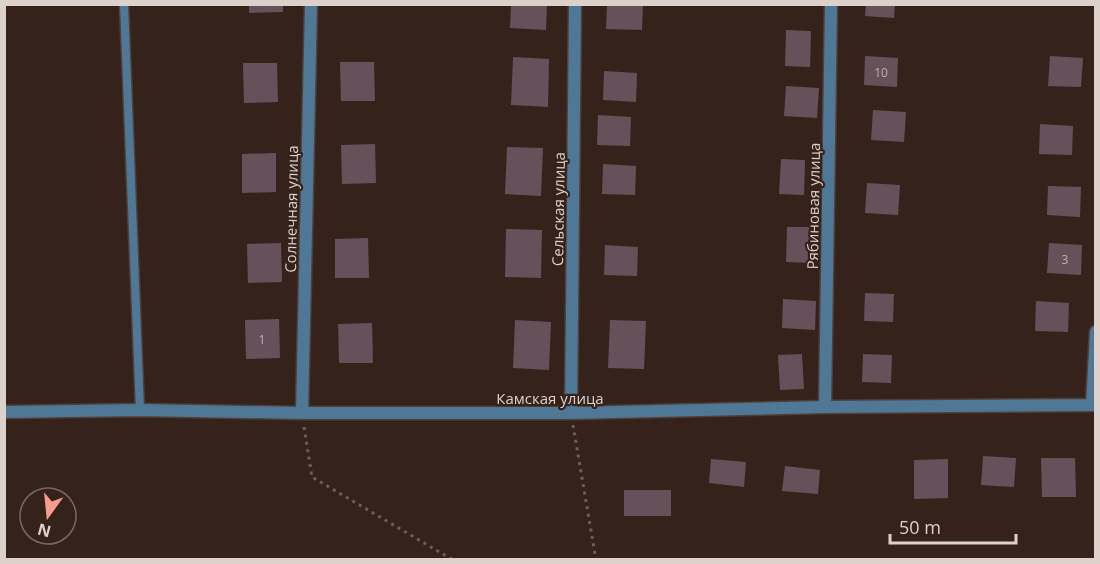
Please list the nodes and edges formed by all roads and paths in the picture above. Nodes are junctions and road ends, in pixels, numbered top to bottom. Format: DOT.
graph roads {
  1 [pos="124,4"];
  2 [pos="311,4"];
  3 [pos="575,4"];
  4 [pos="831,4"];
  5 [pos="1095,332"];
  6 [pos="1094,405"];
  7 [pos="825,407"];
  8 [pos="140,410"];
  9 [pos="4,412"];
  10 [pos="302,413"];
  11 [pos="571,413"];
  12 [pos="453,560"];
  13 [pos="596,560"];
  1 -- 8 [label="lane"];
  2 -- 10 [label="street, Солнечная улица"];
  3 -- 11 [label="street, Сельская улица"];
  4 -- 7 [label="street, Рябиновая улица"];
  5 -- 6 [label="street"];
  6 -- 7 [label="street, Камская улица"];
  7 -- 11 [label="street, Камская улица"];
  8 -- 9 [label="street, Камская улица"];
  8 -- 10 [label="street, Камская улица"];
  10 -- 11 [label="street, Камская улица"];
  10 -- 12 [label="path"];
  11 -- 13 [label="path"];
}
